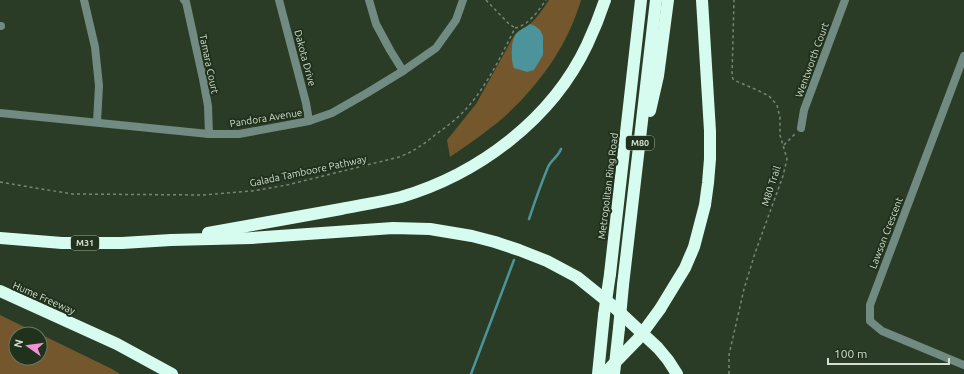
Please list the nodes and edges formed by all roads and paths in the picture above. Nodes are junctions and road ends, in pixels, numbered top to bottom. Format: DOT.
graph roads {
  1 [pos="84,0"];
  2 [pos="184,0"];
  3 [pos="279,0"];
  4 [pos="369,0"];
  5 [pos="463,0"];
  6 [pos="486,0"];
  7 [pos="546,0"];
  8 [pos="605,0"];
  9 [pos="641,0"];
  10 [pos="656,0"];
  11 [pos="668,0"];
  12 [pos="702,0"];
  13 [pos="734,0"];
  14 [pos="845,0"];
  15 [pos="515,28"];
  16 [pos="964,56"];
  17 [pos="403,71"];
  18 [pos="0,113"];
  19 [pos="309,121"];
  20 [pos="97,122"];
  21 [pos="801,128"];
  22 [pos="209,134"];
  23 [pos="784,146"];
  24 [pos="638,159"];
  25 [pos="0,182"];
  26 [pos="0,238"];
  27 [pos="171,240"];
  28 [pos="0,291"];
  29 [pos="78,326"];
  30 [pos="964,365"];
  31 [pos="157,374"];
  32 [pos="172,374"];
  33 [pos="598,374"];
  34 [pos="604,374"];
  35 [pos="614,374"];
  36 [pos="677,374"];
  37 [pos="729,374"];
  1 -- 20 [label="street"];
  2 -- 22 [label="street, Tamara Court"];
  3 -- 19 [label="street, Dakota Drive"];
  4 -- 17 [label="street"];
  5 -- 17 [label="street, Pandora Avenue"];
  6 -- 15 [label="path"];
  7 -- 15 [label="path, Galada Tamboore Pathway"];
  8 -- 27 [label="highway"];
  9 -- 33 [label="highway, Metropolitan Ring Road / M80, bridge"];
  10 -- 24 [label="highway, M80"];
  11 -- 24 [label="highway"];
  12 -- 34 [label="highway, bridge"];
  13 -- 23 [label="path, M80 Trail"];
  14 -- 21 [label="street, Wentworth Court"];
  15 -- 25 [label="path, Galada Tamboore Pathway"];
  16 -- 30 [label="street, Lawson Crescent"];
  17 -- 19 [label="street, Pandora Avenue"];
  18 -- 20 [label="street, Pandora Avenue"];
  19 -- 22 [label="street, Pandora Avenue"];
  20 -- 22 [label="street, Pandora Avenue"];
  21 -- 23 [label="path"];
  23 -- 37 [label="path, M80 Trail"];
  24 -- 35 [label="highway, M80, bridge"];
  26 -- 27 [label="highway, M31"];
  27 -- 36 [label="highway"];
  28 -- 29 [label="highway, Hume Freeway"];
  29 -- 31 [label="highway"];
  29 -- 32 [label="highway"];
}
